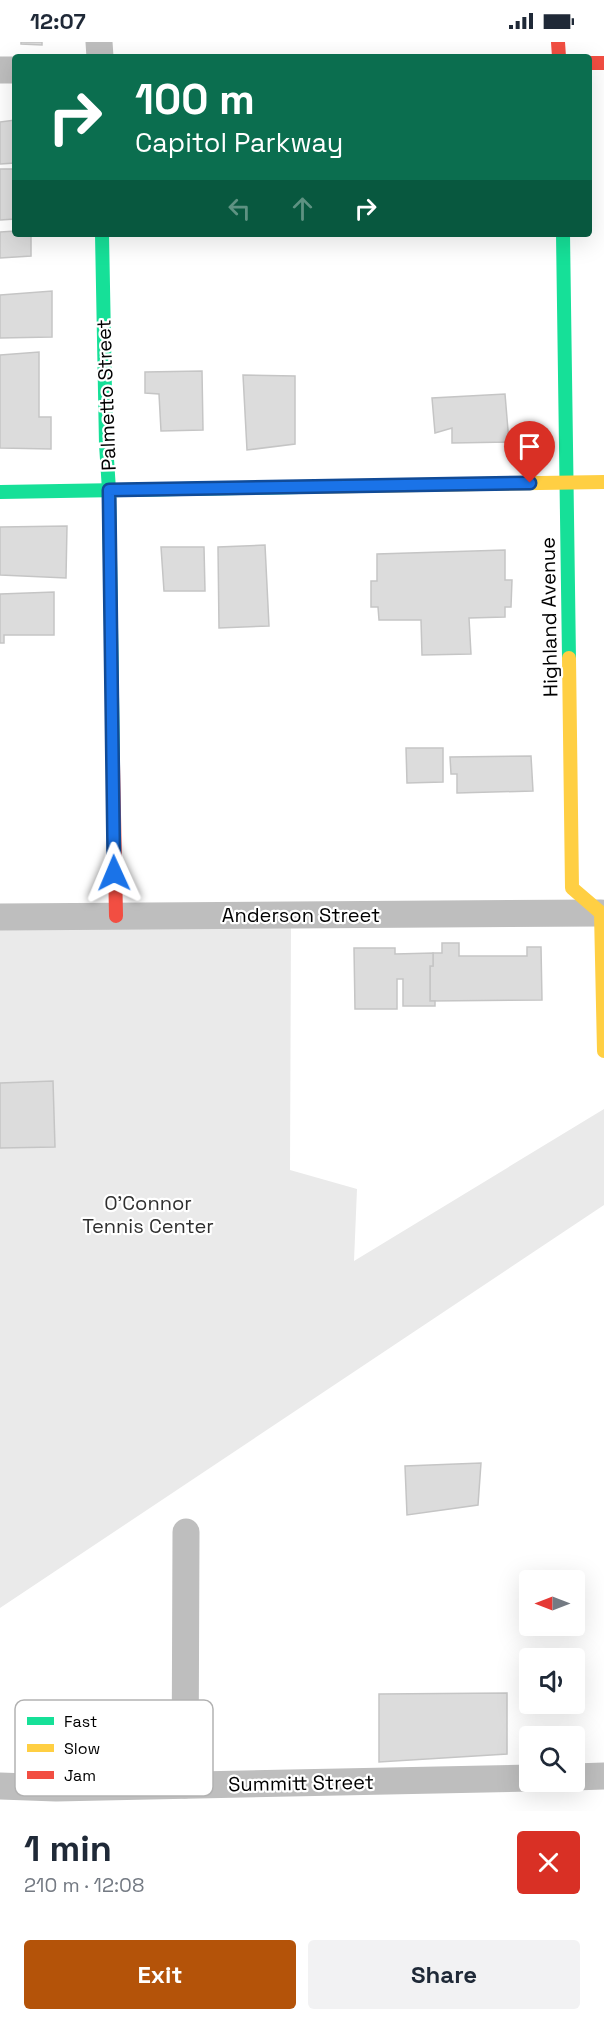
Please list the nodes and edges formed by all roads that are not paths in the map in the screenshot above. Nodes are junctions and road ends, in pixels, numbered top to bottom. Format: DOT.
graph roads {
  1 [pos="102,237"];
  2 [pos="562,237"];
  3 [pos="604,482"];
  4 [pos="566,483"];
  5 [pos="109,490"];
  6 [pos="0,492"];
  7 [pos="603,912"];
  8 [pos="116,916"];
  9 [pos="0,917"];
  10 [pos="604,1034"];
  11 [pos="604,1051"];
  12 [pos="186,1532"];
  13 [pos="185,1700"];
  14 [pos="604,1776"];
  15 [pos="585,1777"];
  16 [pos="519,1778"];
  17 [pos="213,1784"];
  18 [pos="0,1786"];
  19 [pos="15,1787"];
  1 -- 5 [label="street, Palmetto Street"];
  2 -- 4 [label="street, Highland Avenue"];
  3 -- 4 [label="street"];
  4 -- 5 [label="street"];
  4 -- 7 [label="street, Highland Avenue"];
  5 -- 6 [label="street"];
  5 -- 8 [label="street, Palmetto Street"];
  7 -- 8 [label="street, Anderson Street"];
  7 -- 10 [label="street"];
  8 -- 9 [label="street, Anderson Street"];
  10 -- 11 [label="street"];
  12 -- 13 [label="street"];
  14 -- 15 [label="street"];
  16 -- 17 [label="street, Summitt Street"];
  18 -- 19 [label="street, Summitt Street"];
}
